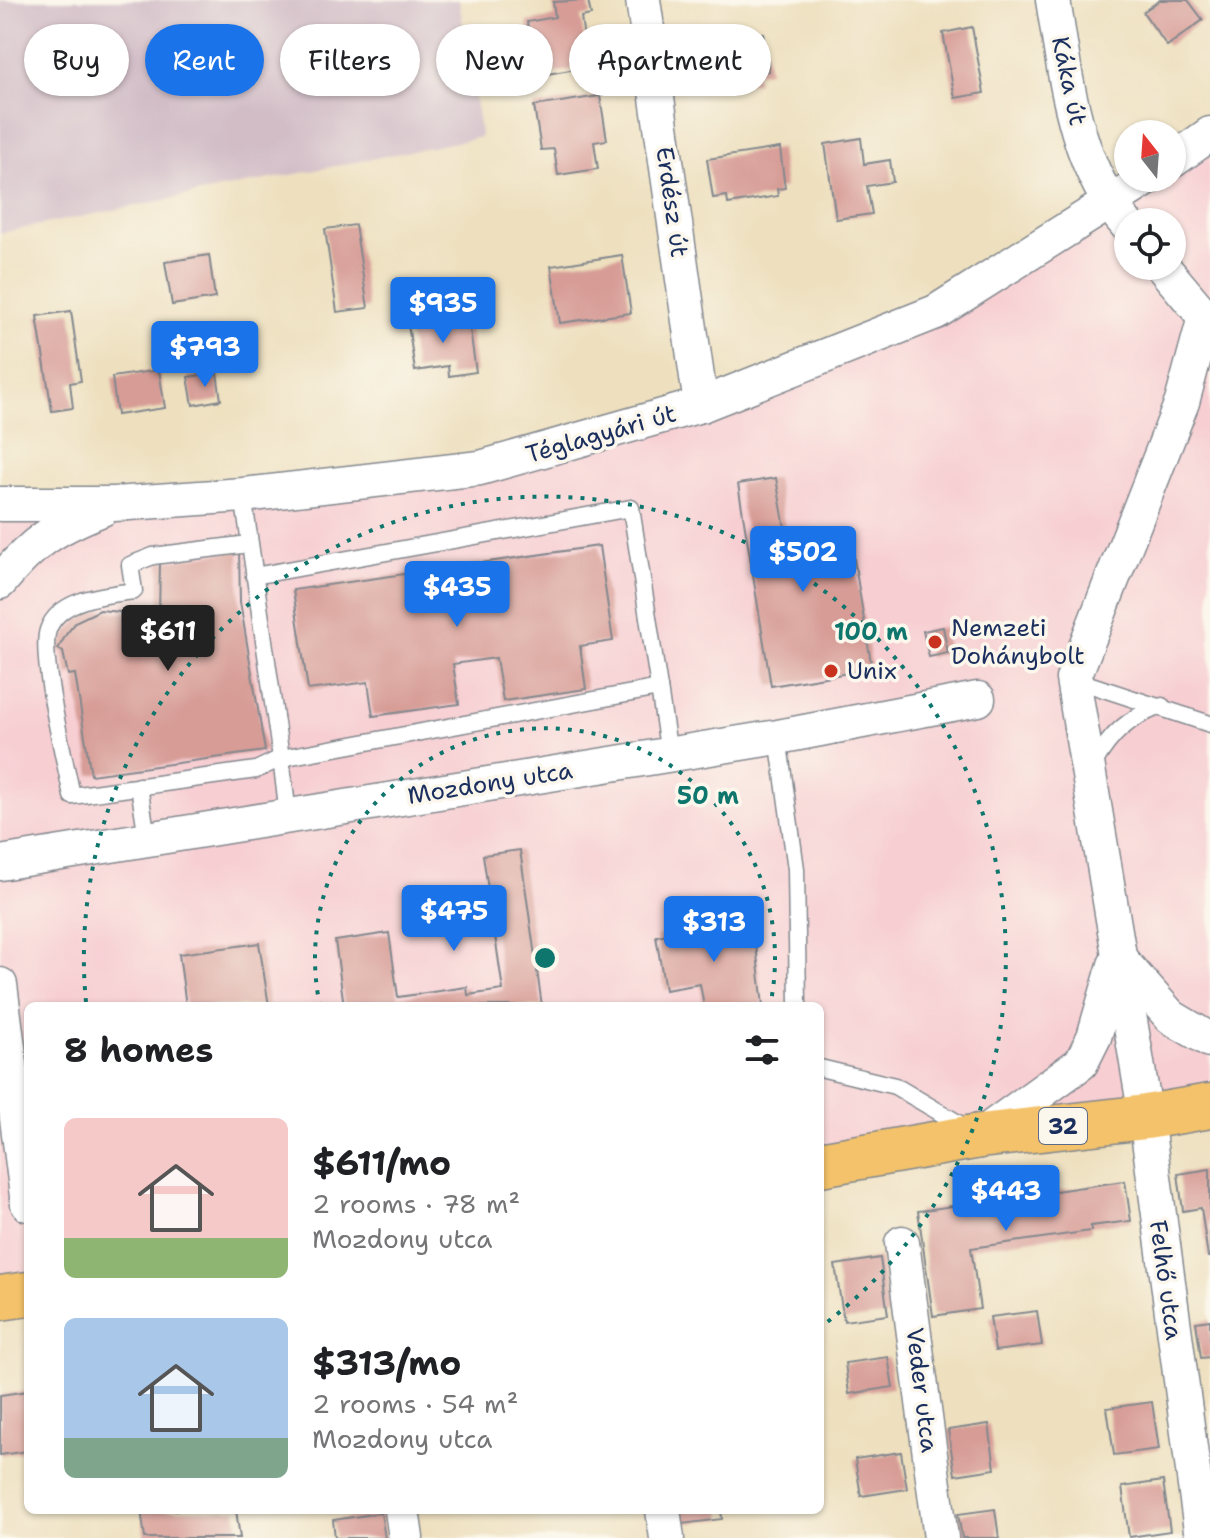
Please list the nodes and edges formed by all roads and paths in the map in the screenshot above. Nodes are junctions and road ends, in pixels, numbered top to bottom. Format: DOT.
graph roads {
  1 [pos="643,0"];
  2 [pos="1053,0"];
  3 [pos="1210,134"];
  4 [pos="1186,151"];
  5 [pos="1137,192"];
  6 [pos="1115,208"];
  7 [pos="1125,208"];
  8 [pos="1114,219"];
  9 [pos="1175,280"];
  10 [pos="1208,317"];
  11 [pos="701,405"];
  12 [pos="243,495"];
  13 [pos="0,504"];
  14 [pos="114,504"];
  15 [pos="249,544"];
  16 [pos="254,576"];
  17 [pos="0,582"];
  18 [pos="1073,679"];
  19 [pos="659,688"];
  20 [pos="978,699"];
  21 [pos="1162,706"];
  22 [pos="1210,724"];
  23 [pos="778,737"];
  24 [pos="669,754"];
  25 [pos="281,758"];
  26 [pos="1088,773"];
  27 [pos="139,786"];
  28 [pos="288,815"];
  29 [pos="147,838"];
  30 [pos="0,863"];
  31 [pos="1118,957"];
  32 [pos="0,985"];
  33 [pos="798,1002"];
  34 [pos="1210,1040"];
  35 [pos="824,1069"];
  36 [pos="1210,1106"];
  37 [pos="1146,1117"];
  38 [pos="980,1136"];
  39 [pos="824,1163"];
  40 [pos="24,1173"];
  41 [pos="902,1243"];
  42 [pos="24,1295"];
  43 [pos="0,1298"];
  44 [pos="403,1514"];
  45 [pos="664,1514"];
  46 [pos="406,1538"];
  47 [pos="667,1538"];
  48 [pos="941,1538"];
  49 [pos="1202,1538"];
  1 -- 11 [label="street, Erdész út"];
  2 -- 6 [label="street, Káka út"];
  3 -- 4 [label="street"];
  5 -- 7 [label="street, Téglagyári út"];
  8 -- 11 [label="street, Téglagyári út"];
  9 -- 10 [label="street"];
  10 -- 18 [label="street"];
  11 -- 12 [label="street, Téglagyári út"];
  12 -- 14 [label="street, Téglagyári út"];
  12 -- 15 [label="lane"];
  13 -- 14 [label="street, Téglagyári út"];
  14 -- 17 [label="street"];
  15 -- 16 [label="lane"];
  15 -- 27 [label="lane"];
  16 -- 19 [label="lane"];
  16 -- 25 [label="lane"];
  18 -- 21 [label="lane"];
  18 -- 26 [label="street, Felhő utca"];
  19 -- 24 [label="lane"];
  19 -- 25 [label="lane"];
  20 -- 23 [label="street, Mozdony utca"];
  21 -- 22 [label="lane"];
  21 -- 26 [label="lane"];
  23 -- 24 [label="street, Mozdony utca"];
  23 -- 33 [label="lane"];
  24 -- 28 [label="street, Mozdony utca"];
  25 -- 27 [label="lane"];
  25 -- 28 [label="lane"];
  26 -- 31 [label="street, Felhő utca"];
  27 -- 29 [label="lane"];
  28 -- 29 [label="street, Mozdony utca"];
  29 -- 30 [label="street, Mozdony utca"];
  31 -- 34 [label="street"];
  31 -- 37 [label="street, Felhő utca"];
  31 -- 38 [label="street"];
  32 -- 40 [label="street"];
  35 -- 38 [label="lane"];
  36 -- 37 [label="main road, 32"];
  37 -- 38 [label="main road, 32"];
  37 -- 49 [label="street, Felhő utca"];
  38 -- 39 [label="main road, 32"];
  41 -- 48 [label="street, Veder utca"];
  42 -- 43 [label="main road"];
  44 -- 46 [label="street"];
  45 -- 47 [label="street"];
}
